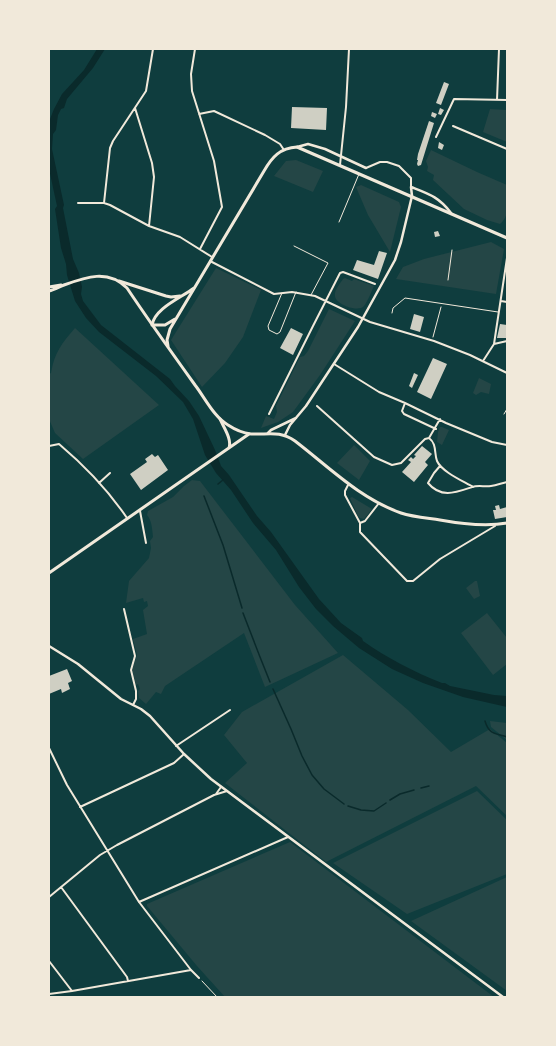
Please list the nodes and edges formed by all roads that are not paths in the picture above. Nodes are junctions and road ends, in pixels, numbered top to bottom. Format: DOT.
graph roads {
  1 [pos="153,49"];
  2 [pos="195,49"];
  3 [pos="349,49"];
  4 [pos="499,49"];
  5 [pos="498,100"];
  6 [pos="507,100"];
  7 [pos="135,108"];
  8 [pos="199,114"];
  9 [pos="453,126"];
  10 [pos="436,137"];
  11 [pos="297,147"];
  12 [pos="507,149"];
  13 [pos="284,150"];
  14 [pos="341,156"];
  15 [pos="340,165"];
  16 [pos="366,168"];
  17 [pos="359,174"];
  18 [pos="411,187"];
  19 [pos="412,196"];
  20 [pos="78,203"];
  21 [pos="104,203"];
  22 [pos="451,213"];
  23 [pos="339,222"];
  24 [pos="149,226"];
  25 [pos="507,238"];
  26 [pos="294,246"];
  27 [pos="200,249"];
  28 [pos="212,256"];
  29 [pos="507,258"];
  30 [pos="210,260"];
  31 [pos="119,281"];
  32 [pos="375,284"];
  33 [pos="62,285"];
  34 [pos="49,286"];
  35 [pos="195,288"];
  36 [pos="49,291"];
  37 [pos="296,292"];
  38 [pos="282,293"];
  39 [pos="186,294"];
  40 [pos="311,295"];
  41 [pos="501,300"];
  42 [pos="326,301"];
  43 [pos="507,302"];
  44 [pos="498,312"];
  45 [pos="392,313"];
  46 [pos="179,315"];
  47 [pos="363,319"];
  48 [pos="152,325"];
  49 [pos="507,341"];
  50 [pos="494,344"];
  51 [pos="169,348"];
  52 [pos="483,361"];
  53 [pos="334,364"];
  54 [pos="507,373"];
  55 [pos="406,402"];
  56 [pos="317,406"];
  57 [pos="507,409"];
  58 [pos="269,414"];
  59 [pos="504,414"];
  60 [pos="296,418"];
  61 [pos="220,419"];
  62 [pos="440,419"];
  63 [pos="436,429"];
  64 [pos="249,434"];
  65 [pos="268,434"];
  66 [pos="285,435"];
  67 [pos="429,438"];
  68 [pos="507,445"];
  69 [pos="49,446"];
  70 [pos="228,449"];
  71 [pos="440,466"];
  72 [pos="110,473"];
  73 [pos="507,482"];
  74 [pos="99,483"];
  75 [pos="348,485"];
  76 [pos="473,487"];
  77 [pos="379,503"];
  78 [pos="140,510"];
  79 [pos="127,518"];
  80 [pos="360,523"];
  81 [pos="507,523"];
  82 [pos="496,525"];
  83 [pos="146,543"];
  84 [pos="49,573"];
  85 [pos="124,609"];
  86 [pos="49,646"];
  87 [pos="133,705"];
  88 [pos="230,710"];
  89 [pos="176,746"];
  90 [pos="49,748"];
  91 [pos="184,754"];
  92 [pos="222,787"];
  93 [pos="227,791"];
  94 [pos="216,794"];
  95 [pos="80,807"];
  96 [pos="288,837"];
  97 [pos="107,851"];
  98 [pos="61,887"];
  99 [pos="49,897"];
  100 [pos="139,902"];
  101 [pos="49,961"];
  102 [pos="191,970"];
  103 [pos="198,978"];
  104 [pos="128,981"];
  105 [pos="72,991"];
  106 [pos="50,995"];
  107 [pos="503,997"];
  1 -- 7 [label="street"];
  2 -- 8 [label="street"];
  3 -- 14 [label="street"];
  4 -- 5 [label="street"];
  5 -- 6 [label="street"];
  5 -- 10 [label="street"];
  7 -- 21 [label="street"];
  7 -- 24 [label="street"];
  8 -- 13 [label="street"];
  8 -- 27 [label="street"];
  9 -- 12 [label="street"];
  11 -- 13 [label="main road"];
  11 -- 14 [label="street"];
  11 -- 15 [label="main road"];
  13 -- 28 [label="main road"];
  14 -- 15 [label="street"];
  14 -- 16 [label="street"];
  15 -- 17 [label="main road"];
  16 -- 18 [label="street"];
  17 -- 19 [label="main road"];
  17 -- 23 [label="lane"];
  18 -- 19 [label="street"];
  18 -- 22 [label="street"];
  19 -- 22 [label="main road"];
  19 -- 47 [label="street"];
  20 -- 21 [label="street"];
  21 -- 24 [label="street"];
  22 -- 25 [label="main road"];
  24 -- 27 [label="street"];
  26 -- 40 [label="lane"];
  27 -- 28 [label="street"];
  28 -- 30 [label="main road"];
  29 -- 41 [label="street"];
  30 -- 35 [label="main road"];
  30 -- 38 [label="street"];
  31 -- 33 [label="main road"];
  31 -- 39 [label="main road"];
  31 -- 48 [label="main road"];
  32 -- 42 [label="street"];
  33 -- 34 [label="main road"];
  33 -- 36 [label="main road"];
  35 -- 39 [label="main road"];
  35 -- 46 [label="main road"];
  37 -- 38 [label="street"];
  37 -- 38 [label="lane"];
  37 -- 40 [label="street"];
  39 -- 48 [label="main road"];
  40 -- 42 [label="street"];
  41 -- 43 [label="street"];
  41 -- 44 [label="street"];
  42 -- 47 [label="street"];
  42 -- 58 [label="street"];
  44 -- 45 [label="lane"];
  44 -- 50 [label="street"];
  46 -- 48 [label="main road"];
  46 -- 51 [label="main road"];
  47 -- 52 [label="street"];
  47 -- 53 [label="street"];
  48 -- 51 [label="main road"];
  49 -- 50 [label="street"];
  50 -- 52 [label="street"];
  51 -- 61 [label="main road"];
  52 -- 54 [label="street"];
  53 -- 55 [label="street"];
  53 -- 60 [label="street"];
  55 -- 62 [label="street"];
  55 -- 63 [label="street"];
  56 -- 67 [label="street"];
  57 -- 59 [label="lane"];
  60 -- 65 [label="street"];
  60 -- 66 [label="street"];
  61 -- 64 [label="main road"];
  61 -- 70 [label="main road"];
  62 -- 63 [label="street"];
  62 -- 68 [label="street"];
  63 -- 67 [label="street"];
  64 -- 65 [label="main road"];
  64 -- 70 [label="main road"];
  65 -- 66 [label="main road"];
  66 -- 75 [label="main road"];
  67 -- 71 [label="street"];
  69 -- 74 [label="street"];
  70 -- 78 [label="main road"];
  71 -- 76 [label="street"];
  71 -- 76 [label="street"];
  72 -- 74 [label="street"];
  73 -- 76 [label="street"];
  74 -- 79 [label="street"];
  75 -- 77 [label="main road"];
  75 -- 80 [label="street"];
  77 -- 80 [label="street"];
  77 -- 82 [label="main road"];
  78 -- 79 [label="main road"];
  78 -- 83 [label="street"];
  79 -- 84 [label="main road"];
  80 -- 82 [label="street"];
  81 -- 82 [label="main road"];
  85 -- 87 [label="street"];
  86 -- 87 [label="street"];
  87 -- 89 [label="street"];
  88 -- 89 [label="street"];
  89 -- 91 [label="street"];
  90 -- 95 [label="street"];
  91 -- 92 [label="street"];
  91 -- 95 [label="street"];
  92 -- 93 [label="street"];
  92 -- 94 [label="street"];
  93 -- 94 [label="street"];
  93 -- 96 [label="street"];
  94 -- 97 [label="street"];
  95 -- 97 [label="street"];
  96 -- 100 [label="street"];
  96 -- 107 [label="street"];
  97 -- 98 [label="street"];
  97 -- 100 [label="street"];
  98 -- 99 [label="street"];
  98 -- 104 [label="street"];
  100 -- 102 [label="street"];
  101 -- 105 [label="street"];
  102 -- 103 [label="street"];
  102 -- 104 [label="street"];
  104 -- 105 [label="street"];
  105 -- 106 [label="street"];
}
